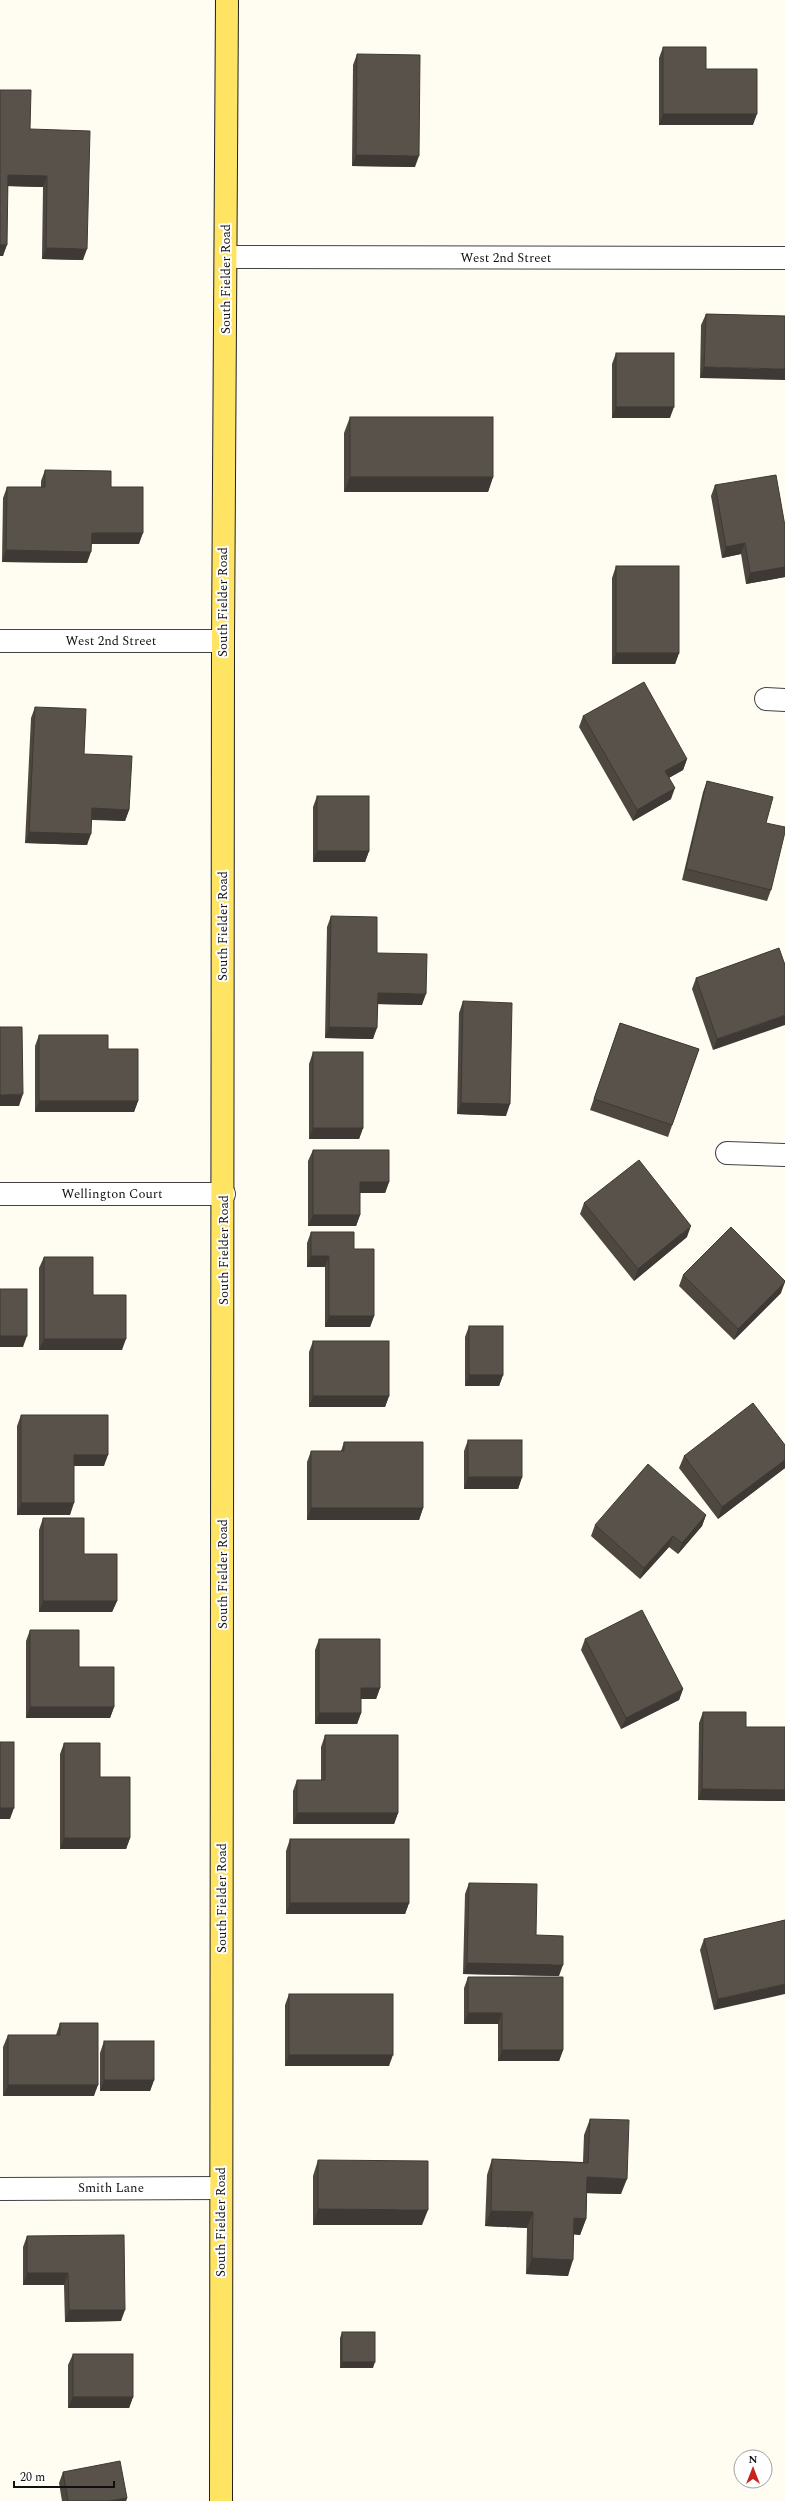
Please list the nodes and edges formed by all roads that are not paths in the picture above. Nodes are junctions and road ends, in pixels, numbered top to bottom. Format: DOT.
graph roads {
  1 [pos="227,0"];
  2 [pos="227,257"];
  3 [pos="785,258"];
  4 [pos="0,641"];
  5 [pos="223,641"];
  6 [pos="727,1153"];
  7 [pos="785,1155"];
  8 [pos="0,1194"];
  9 [pos="224,1194"];
  10 [pos="222,2188"];
  11 [pos="0,2189"];
  12 [pos="221,2501"];
  1 -- 2 [label="main road, South Fielder Road"];
  2 -- 3 [label="street, West 2nd Street"];
  2 -- 5 [label="main road, South Fielder Road"];
  4 -- 5 [label="street, West 2nd Street"];
  5 -- 9 [label="main road, South Fielder Road"];
  6 -- 7 [label="street"];
  8 -- 9 [label="street, Wellington Court"];
  9 -- 10 [label="main road, South Fielder Road"];
  10 -- 11 [label="street, Smith Lane"];
  10 -- 12 [label="main road, South Fielder Road"];
}
